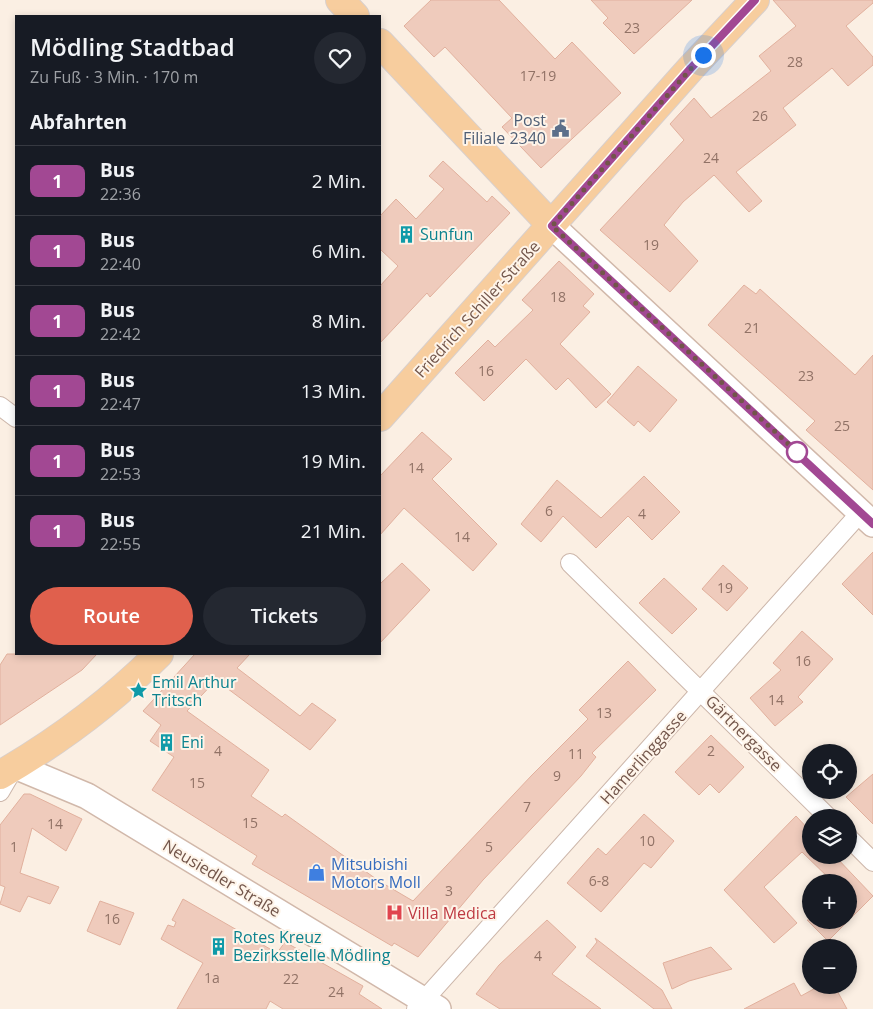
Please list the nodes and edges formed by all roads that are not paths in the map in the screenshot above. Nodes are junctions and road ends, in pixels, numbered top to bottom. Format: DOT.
graph roads {
  1 [pos="340,0"];
  2 [pos="755,0"];
  3 [pos="354,15"];
  4 [pos="381,44"];
  5 [pos="552,226"];
  6 [pos="0,406"];
  7 [pos="381,416"];
  8 [pos="15,417"];
  9 [pos="867,518"];
  10 [pos="570,563"];
  11 [pos="158,655"];
  12 [pos="702,691"];
  13 [pos="5,767"];
  14 [pos="0,792"];
  15 [pos="820,809"];
  16 [pos="857,846"];
  17 [pos="873,862"];
  18 [pos="425,1006"];
  1 -- 3 [label="main road"];
  2 -- 5 [label="main road, Friedrich Schiller-Straße"];
  4 -- 5 [label="main road"];
  5 -- 7 [label="main road, Friedrich Schiller-Straße"];
  5 -- 9 [label="main road"];
  6 -- 8 [label="street"];
  9 -- 12 [label="street, Hamerlinggasse"];
  10 -- 12 [label="street, Gärtnergasse"];
  11 -- 13 [label="main road"];
  12 -- 15 [label="street, Gärtnergasse"];
  12 -- 18 [label="street, Hamerlinggasse"];
  13 -- 14 [label="street"];
  13 -- 18 [label="main road, Neusiedler Straße"];
  16 -- 17 [label="street"];
}
